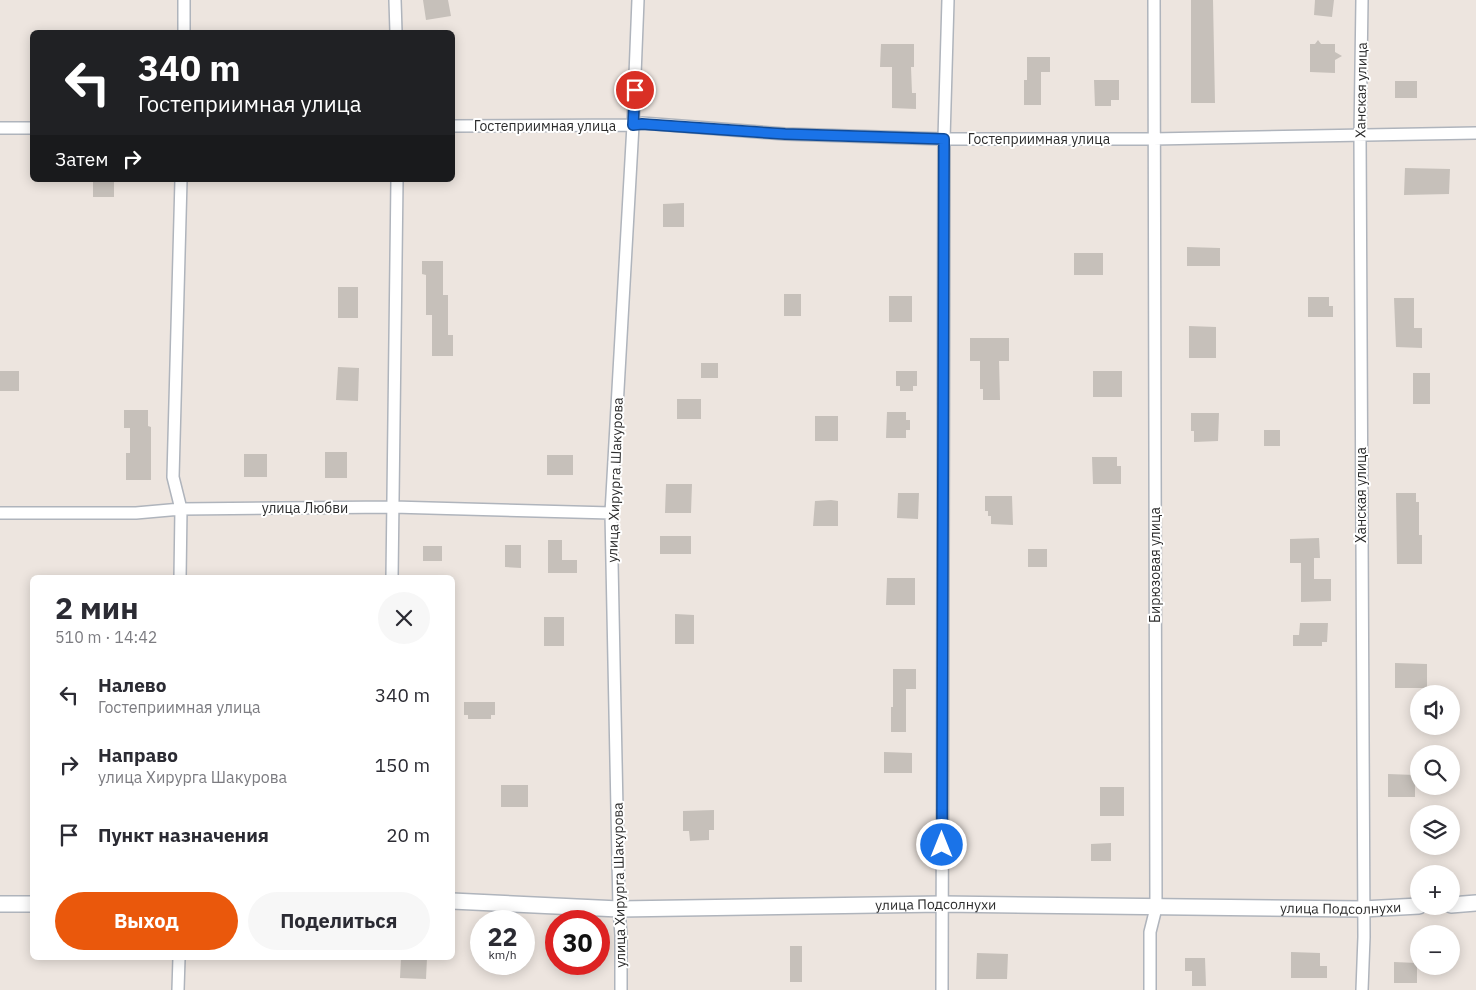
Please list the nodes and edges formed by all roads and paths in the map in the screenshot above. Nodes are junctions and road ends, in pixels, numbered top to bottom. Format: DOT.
graph roads {
  1 [pos="184,0"];
  2 [pos="395,0"];
  3 [pos="638,0"];
  4 [pos="948,0"];
  5 [pos="1154,0"];
  6 [pos="1362,0"];
  7 [pos="184,30"];
  8 [pos="396,30"];
  9 [pos="633,125"];
  10 [pos="455,126"];
  11 [pos="0,128"];
  12 [pos="30,128"];
  13 [pos="1476,133"];
  14 [pos="1360,136"];
  15 [pos="944,139"];
  16 [pos="1153,139"];
  17 [pos="181,182"];
  18 [pos="397,182"];
  19 [pos="393,507"];
  20 [pos="181,509"];
  21 [pos="0,513"];
  22 [pos="611,514"];
  23 [pos="180,575"];
  24 [pos="392,575"];
  25 [pos="455,901"];
  26 [pos="1476,903"];
  27 [pos="0,904"];
  28 [pos="30,904"];
  29 [pos="942,904"];
  30 [pos="1460,904"];
  31 [pos="1410,906"];
  32 [pos="1156,908"];
  33 [pos="619,909"];
  34 [pos="1363,909"];
  35 [pos="179,960"];
  36 [pos="178,990"];
  37 [pos="621,990"];
  38 [pos="942,990"];
  39 [pos="1150,990"];
  40 [pos="1362,990"];
  1 -- 7 [label="street"];
  2 -- 8 [label="street"];
  3 -- 9 [label="street, улица Хирурга Шакурова"];
  4 -- 15 [label="street"];
  5 -- 16 [label="street, Бирюзовая улица"];
  6 -- 14 [label="street, Ханская улица"];
  9 -- 10 [label="street, Гостеприимная улица"];
  9 -- 15 [label="street, Гостеприимная улица"];
  9 -- 22 [label="street, улица Хирурга Шакурова"];
  11 -- 12 [label="street"];
  13 -- 14 [label="street, Гостеприимная улица"];
  14 -- 16 [label="street, Гостеприимная улица"];
  14 -- 34 [label="street, Ханская улица"];
  15 -- 16 [label="street, Гостеприимная улица"];
  15 -- 29 [label="street"];
  16 -- 32 [label="street, Бирюзовая улица"];
  17 -- 20 [label="street"];
  18 -- 19 [label="street"];
  19 -- 20 [label="street, улица Любви"];
  19 -- 22 [label="street, улица Любви"];
  19 -- 24 [label="street"];
  20 -- 21 [label="street, улица Любви"];
  20 -- 23 [label="street"];
  22 -- 33 [label="street, улица Хирурга Шакурова"];
  25 -- 33 [label="street, улица Подсолнухи"];
  26 -- 30 [label="street"];
  27 -- 28 [label="street"];
  29 -- 32 [label="street, улица Подсолнухи"];
  29 -- 33 [label="street, улица Подсолнухи"];
  29 -- 38 [label="street"];
  31 -- 34 [label="street, улица Подсолнухи"];
  32 -- 34 [label="street, улица Подсолнухи"];
  32 -- 39 [label="street, Бирюзовая улица"];
  33 -- 37 [label="street, улица Хирурга Шакурова"];
  34 -- 40 [label="street, Ханская улица"];
  35 -- 36 [label="street"];
}
